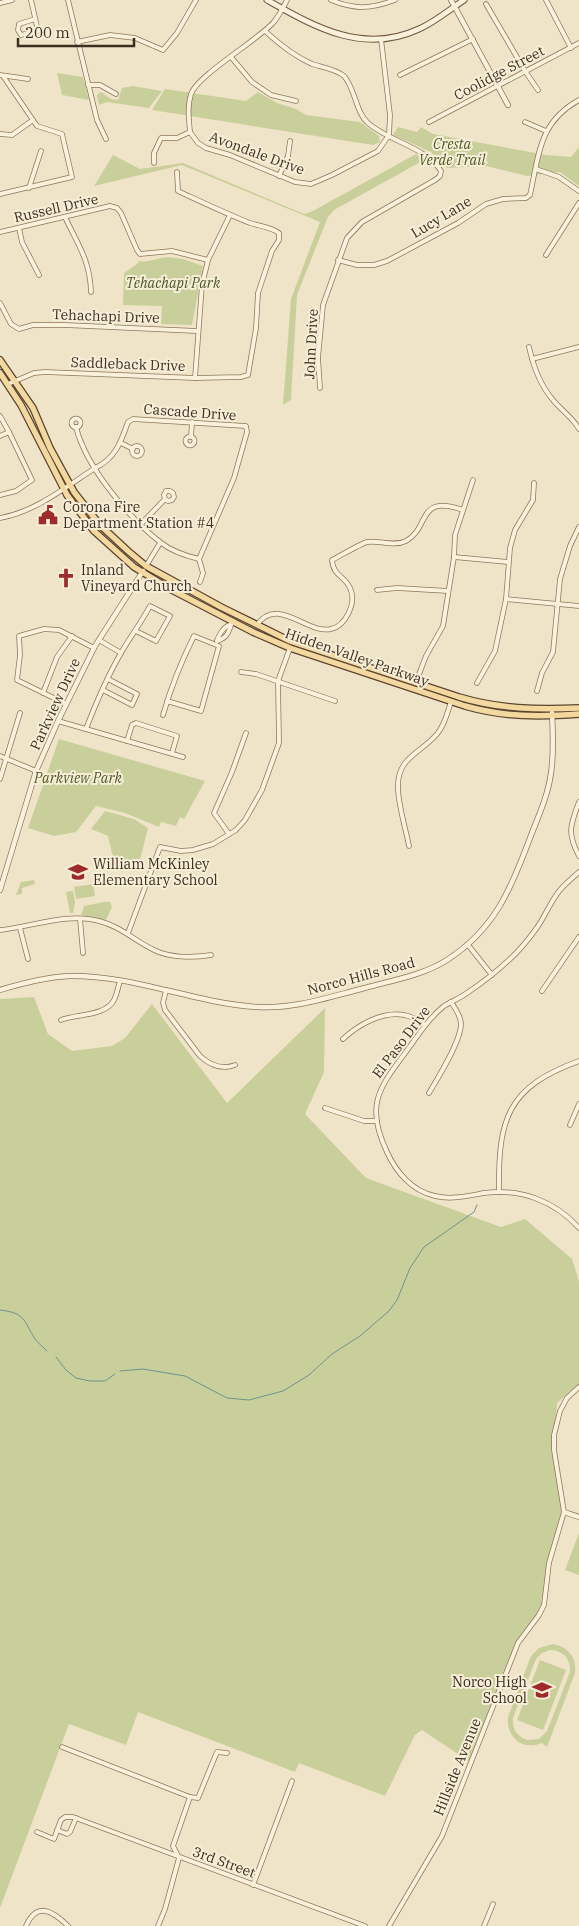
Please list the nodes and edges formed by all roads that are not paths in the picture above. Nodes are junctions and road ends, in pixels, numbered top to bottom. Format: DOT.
graph roads {
  1 [pos="12,0"];
  2 [pos="31,0"];
  3 [pos="68,0"];
  4 [pos="267,0"];
  5 [pos="287,0"];
  6 [pos="331,0"];
  7 [pos="395,0"];
  8 [pos="451,0"];
  9 [pos="464,0"];
  10 [pos="546,0"];
  11 [pos="193,1"];
  12 [pos="0,3"];
  13 [pos="486,4"];
  14 [pos="455,6"];
  15 [pos="283,8"];
  16 [pos="35,19"];
  17 [pos="265,31"];
  18 [pos="381,39"];
  19 [pos="473,39"];
  20 [pos="77,42"];
  21 [pos="579,43"];
  22 [pos="571,48"];
  23 [pos="231,57"];
  24 [pos="525,71"];
  25 [pos="1,75"];
  26 [pos="400,75"];
  27 [pos="28,79"];
  28 [pos="88,85"];
  29 [pos="498,86"];
  30 [pos="538,90"];
  31 [pos="116,94"];
  32 [pos="579,100"];
  33 [pos="296,101"];
  34 [pos="508,105"];
  35 [pos="33,120"];
  36 [pos="429,122"];
  37 [pos="525,122"];
  38 [pos="546,131"];
  39 [pos="190,132"];
  40 [pos="0,134"];
  41 [pos="389,135"];
  42 [pos="106,139"];
  43 [pos="290,141"];
  44 [pos="40,151"];
  45 [pos="154,163"];
  46 [pos="536,169"];
  47 [pos="177,172"];
  48 [pos="280,176"];
  49 [pos="29,188"];
  50 [pos="579,191"];
  51 [pos="0,194"];
  52 [pos="579,203"];
  53 [pos="230,215"];
  54 [pos="65,217"];
  55 [pos="19,228"];
  56 [pos="0,232"];
  57 [pos="546,256"];
  58 [pos="208,260"];
  59 [pos="338,260"];
  60 [pos="39,275"];
  61 [pos="90,292"];
  62 [pos="0,303"];
  63 [pos="198,331"];
  64 [pos="529,347"];
  65 [pos="579,347"];
  66 [pos="532,359"];
  67 [pos="0,360"];
  68 [pos="0,373"];
  69 [pos="194,378"];
  70 [pos="11,383"];
  71 [pos="320,388"];
  72 [pos="0,416"];
  73 [pos="192,422"];
  74 [pos="76,427"];
  75 [pos="579,429"];
  76 [pos="9,432"];
  77 [pos="0,436"];
  78 [pos="191,436"];
  79 [pos="121,443"];
  80 [pos="133,449"];
  81 [pos="95,468"];
  82 [pos="473,480"];
  83 [pos="534,483"];
  84 [pos="70,484"];
  85 [pos="64,488"];
  86 [pos="0,495"];
  87 [pos="165,498"];
  88 [pos="463,510"];
  89 [pos="0,518"];
  90 [pos="141,524"];
  91 [pos="579,527"];
  92 [pos="160,543"];
  93 [pos="454,557"];
  94 [pos="199,559"];
  95 [pos="508,562"];
  96 [pos="146,566"];
  97 [pos="142,572"];
  98 [pos="200,582"];
  99 [pos="378,590"];
  100 [pos="448,591"];
  101 [pos="506,598"];
  102 [pos="558,603"];
  103 [pos="579,606"];
  104 [pos="220,607"];
  105 [pos="232,623"];
  106 [pos="257,626"];
  107 [pos="264,629"];
  108 [pos="136,631"];
  109 [pos="72,636"];
  110 [pos="99,640"];
  111 [pos="216,643"];
  112 [pos="94,648"];
  113 [pos="290,648"];
  114 [pos="322,652"];
  115 [pos="121,653"];
  116 [pos="241,672"];
  117 [pos="108,679"];
  118 [pos="278,681"];
  119 [pos="416,682"];
  120 [pos="477,683"];
  121 [pos="103,690"];
  122 [pos="537,691"];
  123 [pos="43,693"];
  124 [pos="167,701"];
  125 [pos="335,701"];
  126 [pos="451,702"];
  127 [pos="66,704"];
  128 [pos="579,708"];
  129 [pos="20,713"];
  130 [pos="552,713"];
  131 [pos="579,714"];
  132 [pos="163,715"];
  133 [pos="58,721"];
  134 [pos="86,729"];
  135 [pos="246,733"];
  136 [pos="127,740"];
  137 [pos="172,753"];
  138 [pos="0,756"];
  139 [pos="183,757"];
  140 [pos="6,758"];
  141 [pos="36,771"];
  142 [pos="0,779"];
  143 [pos="579,802"];
  144 [pos="229,834"];
  145 [pos="409,846"];
  146 [pos="579,856"];
  147 [pos="579,872"];
  148 [pos="0,890"];
  149 [pos="80,919"];
  150 [pos="20,928"];
  151 [pos="0,930"];
  152 [pos="128,933"];
  153 [pos="579,937"];
  154 [pos="468,945"];
  155 [pos="83,953"];
  156 [pos="211,955"];
  157 [pos="28,959"];
  158 [pos="492,975"];
  159 [pos="120,981"];
  160 [pos="0,990"];
  161 [pos="166,990"];
  162 [pos="542,991"];
  163 [pos="451,1002"];
  164 [pos="61,1020"];
  165 [pos="425,1025"];
  166 [pos="342,1039"];
  167 [pos="579,1063"];
  168 [pos="235,1065"];
  169 [pos="429,1092"];
  170 [pos="579,1104"];
  171 [pos="325,1108"];
  172 [pos="377,1121"];
  173 [pos="570,1125"];
  174 [pos="499,1192"];
  175 [pos="579,1228"];
  176 [pos="579,1387"];
  177 [pos="564,1512"];
  178 [pos="579,1517"];
  179 [pos="62,1748"];
  180 [pos="227,1753"];
  181 [pos="292,1781"];
  182 [pos="190,1797"];
  183 [pos="76,1818"];
  184 [pos="57,1830"];
  185 [pos="37,1832"];
  186 [pos="179,1858"];
  187 [pos="253,1885"];
  188 [pos="493,1904"];
  189 [pos="26,1926"];
  190 [pos="68,1926"];
  191 [pos="158,1926"];
  192 [pos="366,1926"];
  193 [pos="389,1926"];
  194 [pos="484,1926"];
  1 -- 12 [label="street"];
  2 -- 16 [label="street"];
  3 -- 20 [label="street"];
  4 -- 15 [label="main road"];
  5 -- 15 [label="street"];
  6 -- 7 [label="street"];
  8 -- 14 [label="street"];
  9 -- 14 [label="main road"];
  10 -- 22 [label="street"];
  11 -- 20 [label="street"];
  13 -- 24 [label="street"];
  14 -- 18 [label="main road"];
  14 -- 19 [label="street"];
  15 -- 17 [label="street"];
  15 -- 18 [label="main road"];
  16 -- 16 [label="street"];
  17 -- 23 [label="street"];
  17 -- 41 [label="street"];
  18 -- 41 [label="street"];
  19 -- 26 [label="street"];
  19 -- 29 [label="street"];
  20 -- 28 [label="street"];
  21 -- 22 [label="street, Coolidge Street"];
  22 -- 24 [label="street, Coolidge Street"];
  23 -- 33 [label="street"];
  23 -- 39 [label="street"];
  24 -- 29 [label="street, Coolidge Street"];
  24 -- 30 [label="street"];
  25 -- 27 [label="street"];
  25 -- 35 [label="street"];
  28 -- 31 [label="street"];
  28 -- 42 [label="street"];
  29 -- 34 [label="street"];
  29 -- 36 [label="street, Coolidge Street"];
  32 -- 38 [label="street"];
  35 -- 40 [label="street"];
  35 -- 49 [label="street"];
  37 -- 38 [label="street"];
  38 -- 46 [label="street"];
  39 -- 45 [label="street"];
  39 -- 48 [label="street, Avondale Drive"];
  41 -- 48 [label="street, Avondale Drive"];
  41 -- 59 [label="street, John Drive"];
  43 -- 48 [label="street"];
  44 -- 49 [label="street"];
  46 -- 50 [label="street"];
  46 -- 59 [label="street, Lucy Lane"];
  47 -- 53 [label="street"];
  49 -- 51 [label="street"];
  52 -- 57 [label="street"];
  53 -- 58 [label="street"];
  53 -- 69 [label="street, Saddleback Drive"];
  54 -- 55 [label="street, Russell Drive"];
  54 -- 58 [label="street, Russell Drive"];
  54 -- 61 [label="street"];
  55 -- 56 [label="street, Russell Drive"];
  55 -- 60 [label="street"];
  58 -- 63 [label="street"];
  59 -- 71 [label="street, John Drive"];
  62 -- 63 [label="street, Tehachapi Drive"];
  63 -- 69 [label="street"];
  64 -- 66 [label="street"];
  65 -- 66 [label="street"];
  66 -- 75 [label="street"];
  67 -- 70 [label="main road"];
  68 -- 70 [label="main road"];
  69 -- 70 [label="street, Saddleback Drive"];
  70 -- 84 [label="main road, Hidden Valley Parkway"];
  70 -- 85 [label="main road, Hidden Valley Parkway"];
  72 -- 76 [label="street"];
  73 -- 78 [label="street"];
  73 -- 79 [label="street, Cascade Drive"];
  73 -- 94 [label="street, Cascade Drive"];
  74 -- 81 [label="street"];
  76 -- 77 [label="street"];
  76 -- 86 [label="street"];
  79 -- 80 [label="street"];
  79 -- 81 [label="street"];
  81 -- 84 [label="street"];
  81 -- 90 [label="street"];
  82 -- 88 [label="street"];
  83 -- 95 [label="street"];
  84 -- 85 [label="street"];
  84 -- 96 [label="main road, Hidden Valley Parkway"];
  85 -- 89 [label="street"];
  85 -- 97 [label="main road, Hidden Valley Parkway"];
  87 -- 90 [label="street"];
  88 -- 93 [label="street"];
  88 -- 106 [label="street"];
  90 -- 92 [label="street"];
  91 -- 102 [label="street"];
  92 -- 94 [label="street"];
  92 -- 96 [label="street, Parkview Drive"];
  93 -- 95 [label="street"];
  93 -- 100 [label="street"];
  94 -- 98 [label="street"];
  95 -- 101 [label="street"];
  96 -- 97 [label="street, Parkview Drive"];
  96 -- 104 [label="main road, Hidden Valley Parkway"];
  97 -- 105 [label="main road, Hidden Valley Parkway"];
  97 -- 110 [label="street, Parkview Drive"];
  99 -- 100 [label="street"];
  100 -- 119 [label="street"];
  101 -- 102 [label="street"];
  101 -- 120 [label="street"];
  102 -- 103 [label="street"];
  102 -- 122 [label="street"];
  104 -- 105 [label="main road"];
  104 -- 106 [label="main road, Hidden Valley Parkway"];
  105 -- 111 [label="street"];
  105 -- 113 [label="main road, Hidden Valley Parkway"];
  106 -- 107 [label="main road, Hidden Valley Parkway"];
  107 -- 113 [label="main road"];
  107 -- 114 [label="main road, Hidden Valley Parkway"];
  108 -- 108 [label="street"];
  108 -- 115 [label="street"];
  109 -- 112 [label="street"];
  109 -- 123 [label="street"];
  109 -- 123 [label="street"];
  110 -- 112 [label="street, Parkview Drive"];
  110 -- 115 [label="street"];
  111 -- 124 [label="street"];
  111 -- 124 [label="street"];
  112 -- 127 [label="street, Parkview Drive"];
  113 -- 114 [label="main road"];
  113 -- 118 [label="street"];
  113 -- 126 [label="main road, Hidden Valley Parkway"];
  114 -- 119 [label="main road, Hidden Valley Parkway"];
  115 -- 117 [label="street"];
  116 -- 118 [label="street"];
  117 -- 121 [label="street"];
  117 -- 121 [label="street"];
  118 -- 125 [label="street"];
  118 -- 144 [label="street"];
  119 -- 130 [label="main road, Hidden Valley Parkway"];
  121 -- 134 [label="street"];
  123 -- 127 [label="street"];
  124 -- 132 [label="street"];
  126 -- 130 [label="main road, Hidden Valley Parkway"];
  126 -- 145 [label="street"];
  127 -- 133 [label="street, Parkview Drive"];
  128 -- 130 [label="main road, Hidden Valley Parkway"];
  129 -- 140 [label="street"];
  130 -- 131 [label="main road, Hidden Valley Parkway"];
  130 -- 154 [label="street, Norco Hills Road"];
  133 -- 134 [label="street"];
  133 -- 141 [label="street, Parkview Drive"];
  134 -- 136 [label="street"];
  135 -- 144 [label="street"];
  136 -- 137 [label="street"];
  136 -- 137 [label="street"];
  137 -- 139 [label="street"];
  138 -- 140 [label="street"];
  140 -- 141 [label="street"];
  140 -- 142 [label="street"];
  141 -- 148 [label="street, Parkview Drive"];
  143 -- 146 [label="street"];
  144 -- 152 [label="street"];
  147 -- 158 [label="street, El Paso Drive"];
  149 -- 150 [label="street"];
  149 -- 152 [label="street"];
  149 -- 155 [label="street"];
  150 -- 151 [label="street"];
  150 -- 157 [label="street"];
  152 -- 156 [label="street"];
  153 -- 162 [label="street"];
  154 -- 158 [label="street"];
  154 -- 161 [label="street, Norco Hills Road"];
  158 -- 163 [label="street, El Paso Drive"];
  159 -- 160 [label="street, Norco Hills Road"];
  159 -- 161 [label="street, Norco Hills Road"];
  159 -- 164 [label="street"];
  161 -- 168 [label="street"];
  163 -- 165 [label="street, El Paso Drive"];
  163 -- 169 [label="street"];
  165 -- 166 [label="street"];
  165 -- 172 [label="street, El Paso Drive"];
  167 -- 174 [label="street"];
  170 -- 173 [label="street"];
  171 -- 172 [label="street"];
  172 -- 174 [label="street, El Paso Drive"];
  174 -- 175 [label="street, El Paso Drive"];
  176 -- 177 [label="street, Hillside Avenue"];
  177 -- 178 [label="street"];
  177 -- 193 [label="street, Hillside Avenue"];
  179 -- 182 [label="street"];
  180 -- 182 [label="street"];
  181 -- 187 [label="street"];
  182 -- 186 [label="street, 3rd Street"];
  183 -- 184 [label="street"];
  183 -- 184 [label="street"];
  183 -- 186 [label="street"];
  184 -- 185 [label="street"];
  186 -- 187 [label="street, 3rd Street"];
  186 -- 191 [label="street"];
  187 -- 192 [label="street, 3rd Street"];
  188 -- 194 [label="street"];
  189 -- 190 [label="street"];
}
